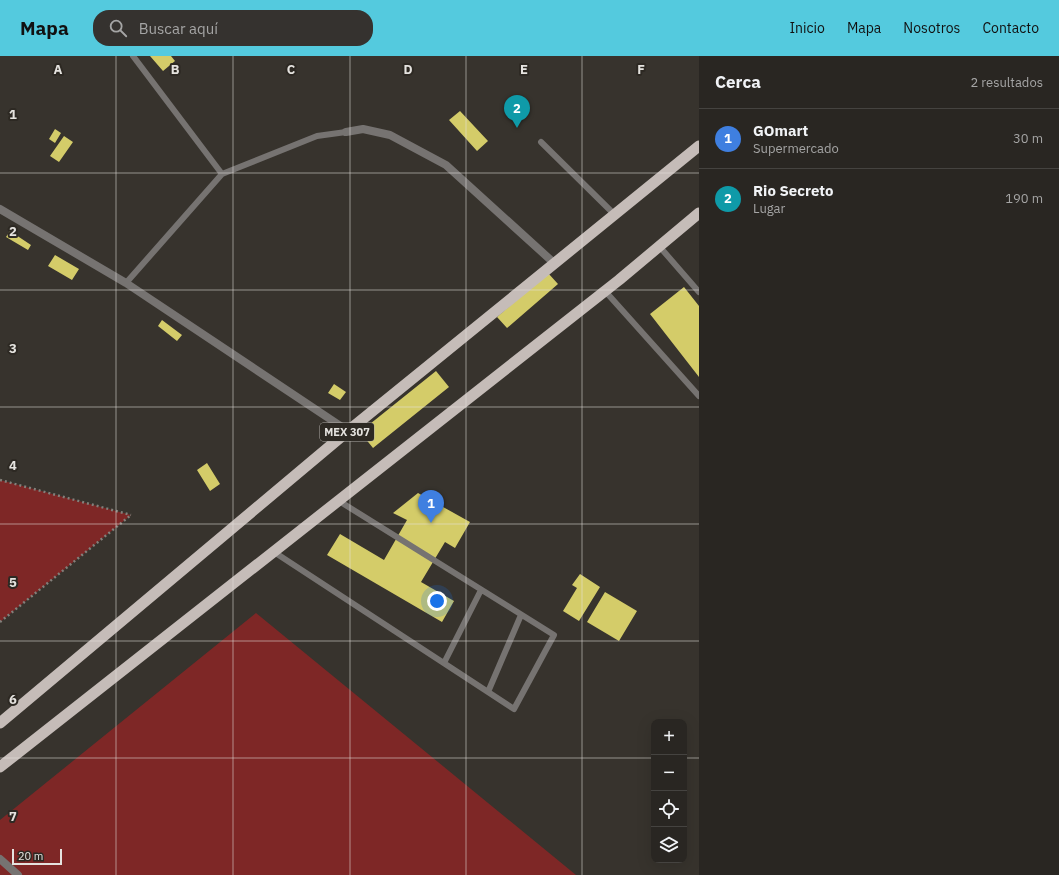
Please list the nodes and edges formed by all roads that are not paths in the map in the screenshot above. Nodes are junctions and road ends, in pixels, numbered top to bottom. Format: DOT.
graph roads {
  1 [pos="133,56"];
  2 [pos="346,132"];
  3 [pos="541,142"];
  4 [pos="699,146"];
  5 [pos="222,174"];
  6 [pos="0,209"];
  7 [pos="699,213"];
  8 [pos="614,214"];
  9 [pos="659,246"];
  10 [pos="554,263"];
  11 [pos="126,283"];
  12 [pos="605,291"];
  13 [pos="699,292"];
  14 [pos="699,396"];
  15 [pos="348,431"];
  16 [pos="339,501"];
  17 [pos="274,552"];
  18 [pos="481,590"];
  19 [pos="521,615"];
  20 [pos="444,663"];
  21 [pos="488,692"];
  22 [pos="0,723"];
  23 [pos="0,767"];
  24 [pos="0,859"];
  25 [pos="18,875"];
  1 -- 5 [label="lane"];
  2 -- 5 [label="lane"];
  2 -- 10 [label="street"];
  3 -- 8 [label="lane"];
  4 -- 8 [label="highway, MEX 307"];
  5 -- 11 [label="lane"];
  6 -- 11 [label="street"];
  7 -- 9 [label="highway"];
  8 -- 10 [label="highway, MEX 307"];
  9 -- 12 [label="highway"];
  9 -- 13 [label="lane"];
  10 -- 15 [label="highway, MEX 307"];
  11 -- 15 [label="street"];
  12 -- 14 [label="lane"];
  12 -- 16 [label="highway"];
  15 -- 22 [label="highway, MEX 307"];
  16 -- 17 [label="highway"];
  16 -- 18 [label="lane"];
  17 -- 20 [label="lane"];
  17 -- 23 [label="highway"];
  18 -- 19 [label="lane"];
  18 -- 20 [label="lane"];
  19 -- 21 [label="lane"];
  19 -- 21 [label="lane"];
  20 -- 21 [label="lane"];
  24 -- 25 [label="street"];
}
